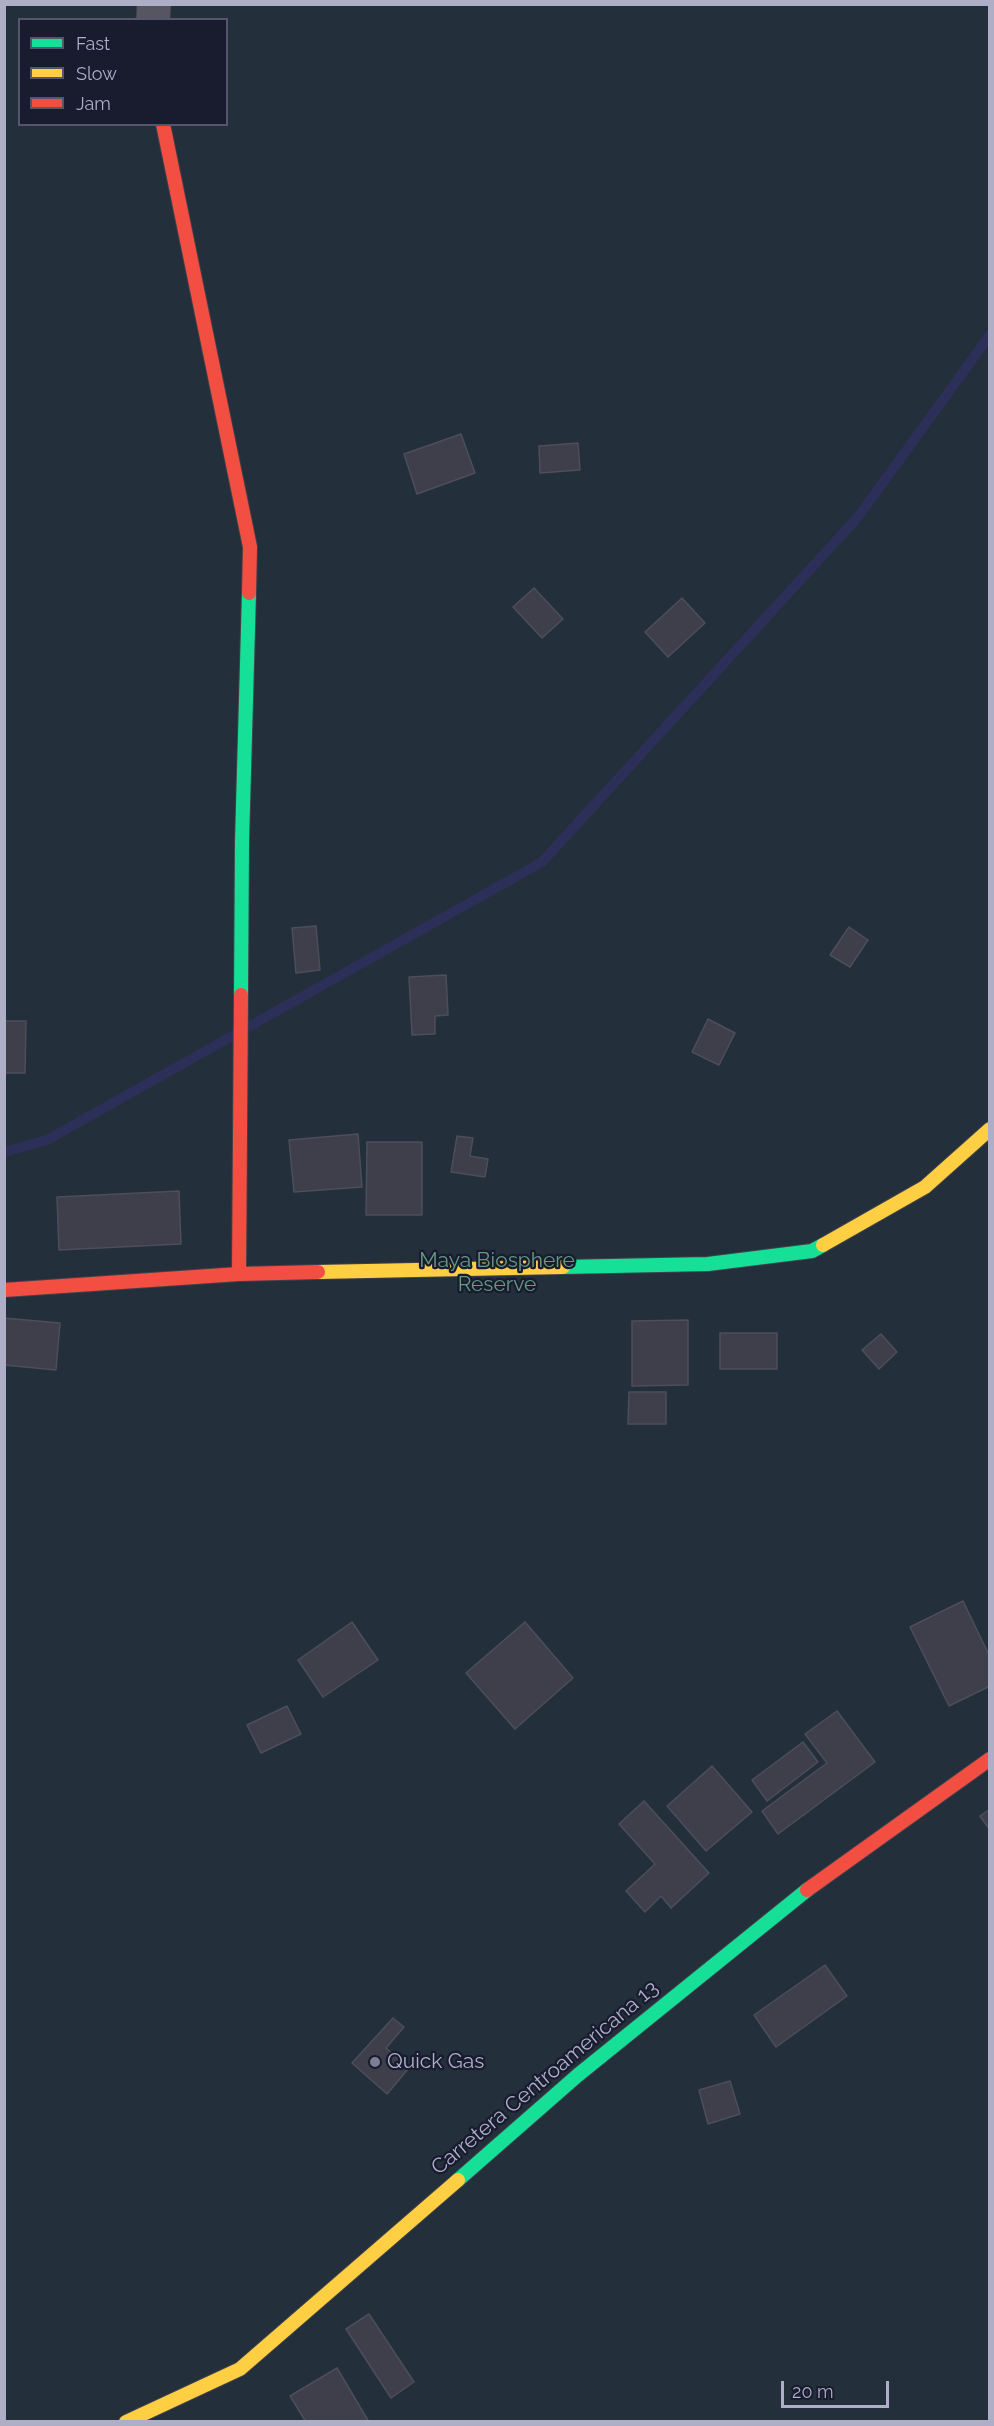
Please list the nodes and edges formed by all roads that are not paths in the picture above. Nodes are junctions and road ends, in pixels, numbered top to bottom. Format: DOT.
graph roads {
  1 [pos="163,126"];
  2 [pos="990,1129"];
  3 [pos="239,1274"];
  4 [pos="4,1290"];
  5 [pos="990,1759"];
  6 [pos="126,2421"];
  1 -- 3 [label="main road"];
  2 -- 3 [label="main road"];
  3 -- 4 [label="main road"];
  5 -- 6 [label="main road, Carretera Centroamericana 13"];
}
